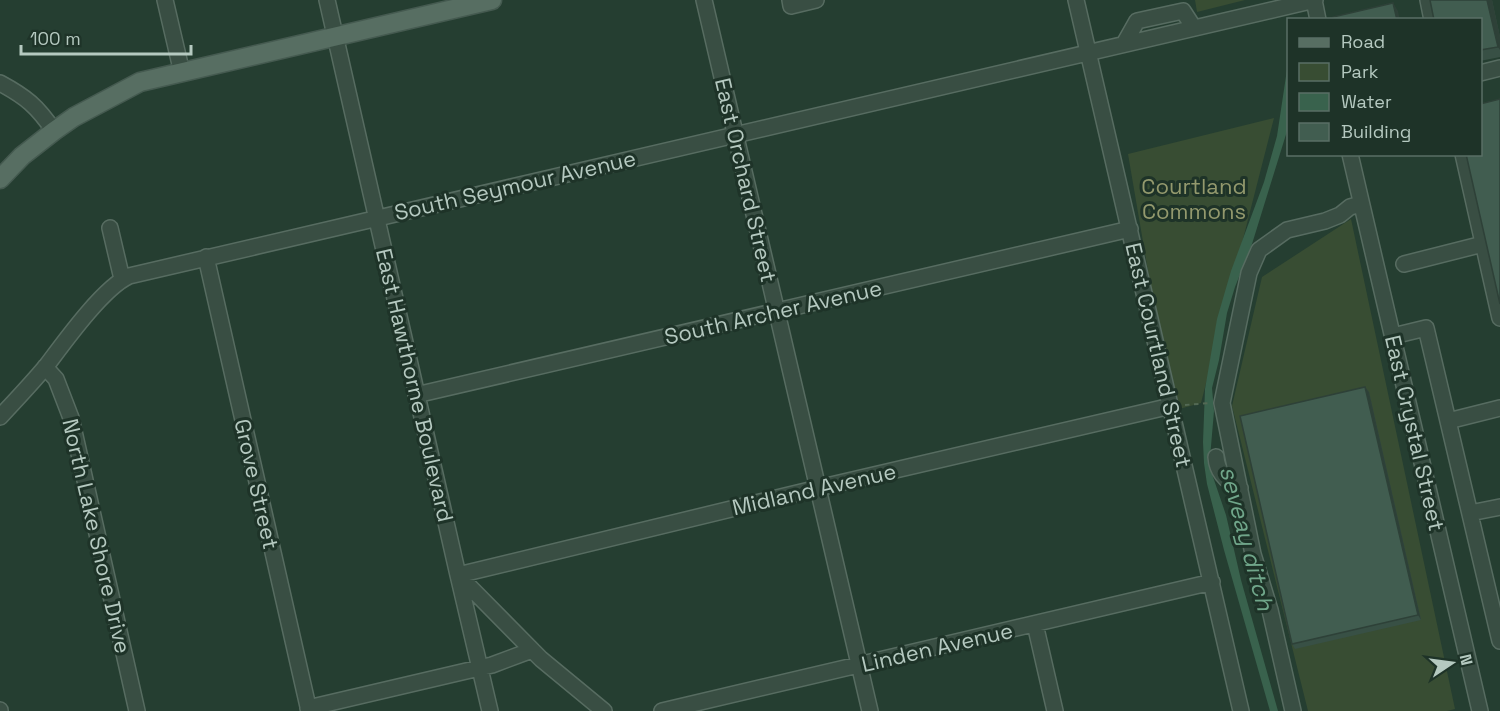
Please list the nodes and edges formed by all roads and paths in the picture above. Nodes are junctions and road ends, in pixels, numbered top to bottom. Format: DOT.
graph roads {
  1 [pos="165,0"];
  2 [pos="327,0"];
  3 [pos="492,0"];
  4 [pos="704,0"];
  5 [pos="790,0"];
  6 [pos="816,0"];
  7 [pos="1076,0"];
  8 [pos="1314,0"];
  9 [pos="1428,0"];
  10 [pos="1318,18"];
  11 [pos="1432,18"];
  12 [pos="335,37"];
  13 [pos="1089,52"];
  14 [pos="1500,68"];
  15 [pos="1482,72"];
  16 [pos="182,73"];
  17 [pos="0,83"];
  18 [pos="54,131"];
  19 [pos="736,134"];
  20 [pos="1350,156"];
  21 [pos="1463,156"];
  22 [pos="0,179"];
  23 [pos="1361,204"];
  24 [pos="378,218"];
  25 [pos="110,228"];
  26 [pos="1130,229"];
  27 [pos="1483,244"];
  28 [pos="206,257"];
  29 [pos="1404,264"];
  30 [pos="122,279"];
  31 [pos="777,312"];
  32 [pos="1500,318"];
  33 [pos="1393,336"];
  34 [pos="45,367"];
  35 [pos="416,395"];
  36 [pos="1222,403"];
  37 [pos="1178,405"];
  38 [pos="1500,408"];
  39 [pos="0,417"];
  40 [pos="1448,421"];
  41 [pos="1216,457"];
  42 [pos="818,488"];
  43 [pos="1240,488"];
  44 [pos="1500,507"];
  45 [pos="1470,513"];
  46 [pos="458,575"];
  47 [pos="1212,582"];
  48 [pos="1035,624"];
  49 [pos="1500,640"];
  50 [pos="532,650"];
  51 [pos="859,665"];
  52 [pos="479,666"];
  53 [pos="309,710"];
  54 [pos="137,711"];
  55 [pos="490,711"];
  56 [pos="604,711"];
  57 [pos="662,711"];
  58 [pos="870,711"];
  59 [pos="1055,711"];
  60 [pos="1241,711"];
  61 [pos="1293,711"];
  62 [pos="1473,711"];
  1 -- 16 [label="street"];
  2 -- 12 [label="street, East Hawthorne Boulevard"];
  3 -- 12 [label="main road"];
  4 -- 19 [label="street, East Orchard Street"];
  5 -- 6 [label="street"];
  7 -- 13 [label="street, East Courtland Street"];
  8 -- 10 [label="street"];
  8 -- 13 [label="street, South Seymour Avenue"];
  9 -- 11 [label="street"];
  12 -- 16 [label="main road"];
  12 -- 24 [label="street, East Hawthorne Boulevard"];
  13 -- 19 [label="street, South Seymour Avenue"];
  13 -- 26 [label="street, East Courtland Street"];
  14 -- 15 [label="street"];
  16 -- 18 [label="main road"];
  17 -- 18 [label="street"];
  18 -- 22 [label="main road"];
  19 -- 24 [label="street, South Seymour Avenue"];
  19 -- 31 [label="street, East Orchard Street"];
  20 -- 23 [label="street, East Crystal Street"];
  21 -- 27 [label="street"];
  23 -- 33 [label="street, East Crystal Street"];
  23 -- 36 [label="street"];
  24 -- 28 [label="street, South Seymour Avenue"];
  24 -- 35 [label="street, East Hawthorne Boulevard"];
  25 -- 30 [label="street"];
  26 -- 31 [label="street, South Archer Avenue"];
  26 -- 37 [label="street, East Courtland Street"];
  27 -- 29 [label="street"];
  27 -- 32 [label="street"];
  28 -- 30 [label="street, South Seymour Avenue"];
  28 -- 53 [label="street, Grove Street"];
  30 -- 34 [label="street"];
  31 -- 35 [label="street, South Archer Avenue"];
  31 -- 42 [label="street, East Orchard Street"];
  33 -- 40 [label="street"];
  33 -- 62 [label="street, East Crystal Street"];
  34 -- 39 [label="street"];
  34 -- 54 [label="street, North Lake Shore Drive"];
  35 -- 46 [label="street, East Hawthorne Boulevard"];
  36 -- 37 [label="path"];
  36 -- 43 [label="street"];
  37 -- 42 [label="street, Midland Avenue"];
  37 -- 47 [label="street, East Courtland Street"];
  38 -- 40 [label="street"];
  40 -- 45 [label="street"];
  41 -- 43 [label="street"];
  42 -- 46 [label="street, Midland Avenue"];
  42 -- 51 [label="street, East Orchard Street"];
  43 -- 61 [label="street"];
  44 -- 45 [label="street"];
  45 -- 49 [label="street"];
  46 -- 50 [label="street"];
  46 -- 52 [label="street, East Hawthorne Boulevard"];
  47 -- 48 [label="street, Linden Avenue"];
  47 -- 60 [label="street, East Courtland Street"];
  48 -- 51 [label="street, Linden Avenue"];
  48 -- 59 [label="street"];
  50 -- 52 [label="street"];
  50 -- 56 [label="street"];
  51 -- 57 [label="street, Linden Avenue"];
  51 -- 58 [label="street, East Orchard Street"];
  52 -- 53 [label="street"];
  52 -- 55 [label="street, East Hawthorne Boulevard"];
}
